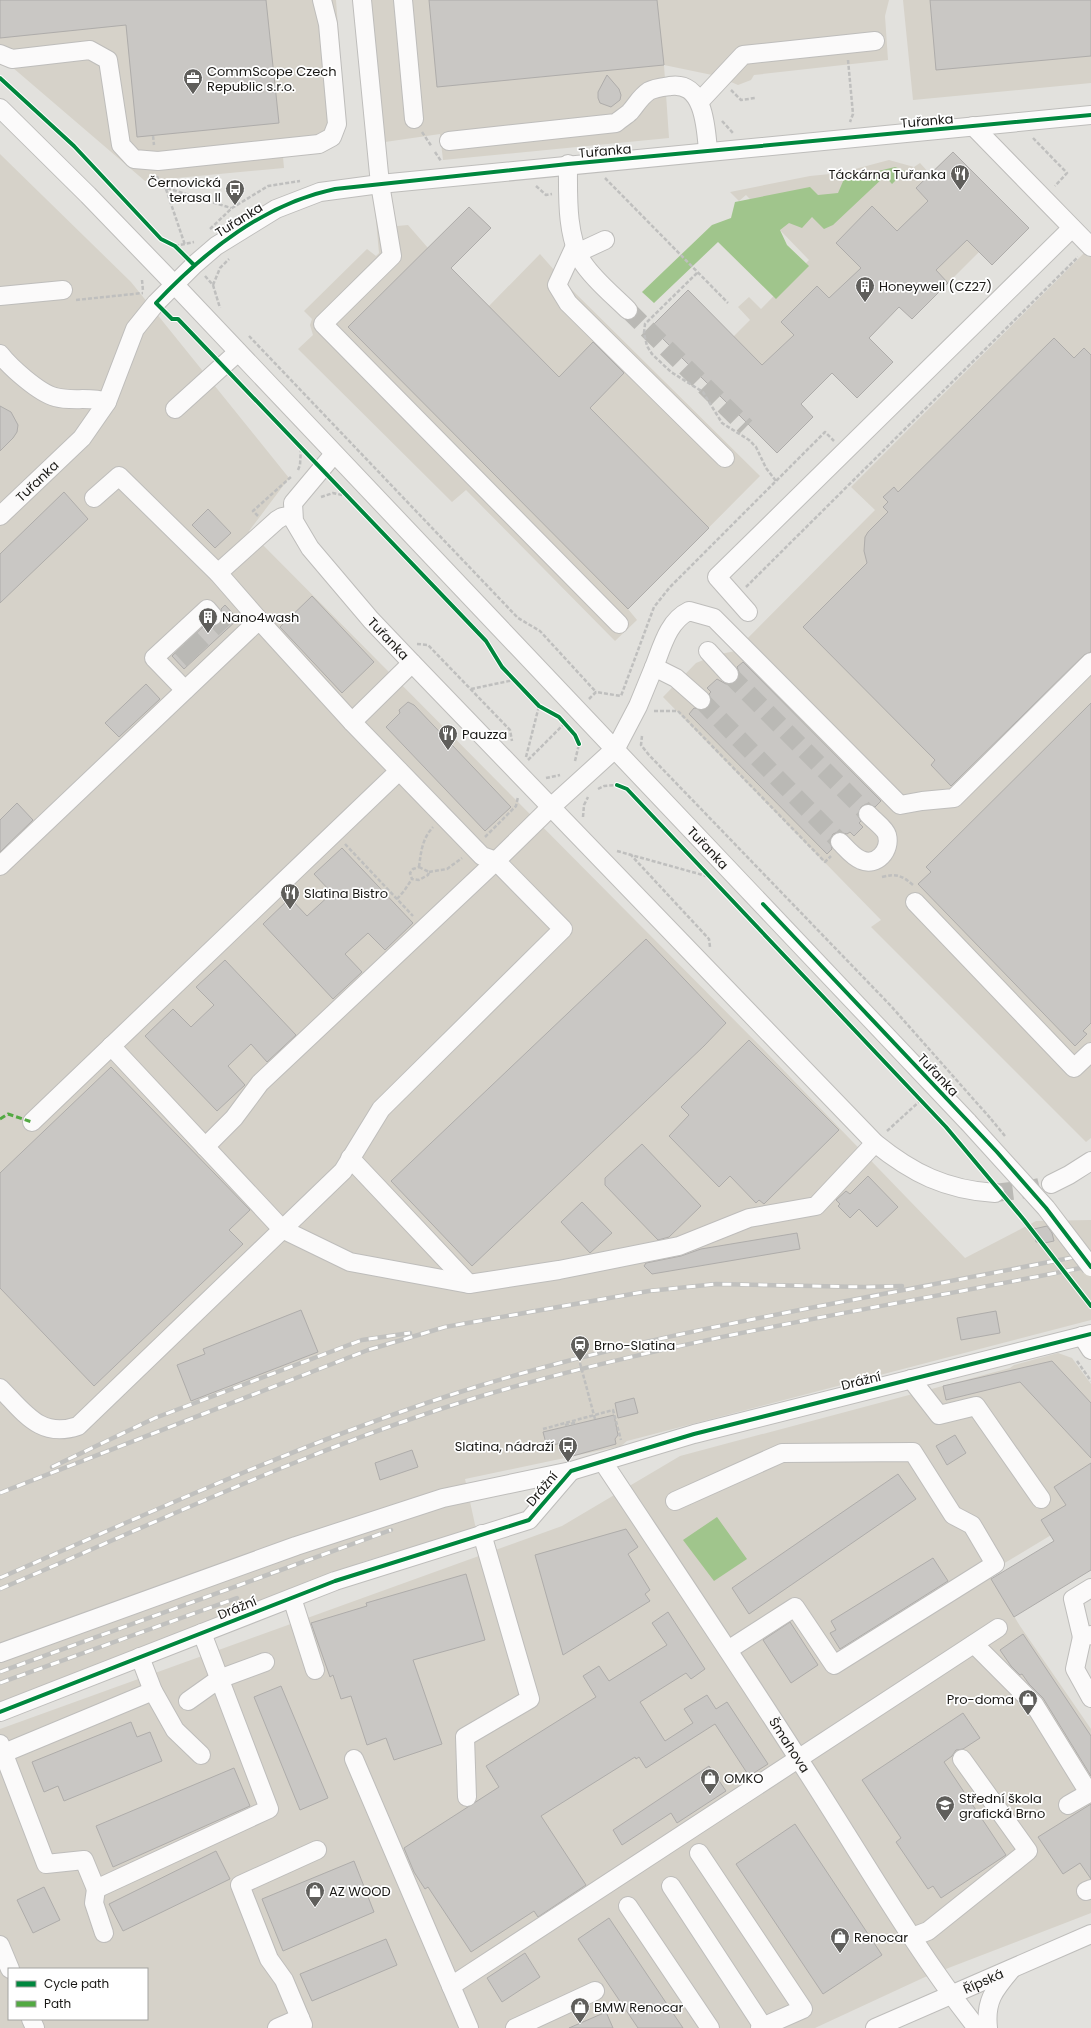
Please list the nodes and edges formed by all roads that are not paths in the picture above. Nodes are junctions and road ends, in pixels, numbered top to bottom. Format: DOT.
graph roads {
  1 [pos="322,0"];
  2 [pos="362,0"];
  3 [pos="403,0"];
  4 [pos="875,41"];
  5 [pos="0,54"];
  6 [pos="700,101"];
  7 [pos="0,108"];
  8 [pos="1091,115"];
  9 [pos="414,119"];
  10 [pos="973,126"];
  11 [pos="448,141"];
  12 [pos="708,151"];
  13 [pos="568,164"];
  14 [pos="380,184"];
  15 [pos="1072,228"];
  16 [pos="605,240"];
  17 [pos="1090,247"];
  18 [pos="576,249"];
  19 [pos="174,284"];
  20 [pos="67,295"];
  21 [pos="0,296"];
  22 [pos="628,310"];
  23 [pos="238,352"];
  24 [pos="1,356"];
  25 [pos="107,402"];
  26 [pos="175,409"];
  27 [pos="334,454"];
  28 [pos="725,458"];
  29 [pos="94,498"];
  30 [pos="0,516"];
  31 [pos="293,516"];
  32 [pos="218,573"];
  33 [pos="748,612"];
  34 [pos="206,619"];
  35 [pos="259,620"];
  36 [pos="619,624"];
  37 [pos="708,651"];
  38 [pos="1091,662"];
  39 [pos="412,663"];
  40 [pos="654,667"];
  41 [pos="729,674"];
  42 [pos="185,690"];
  43 [pos="701,700"];
  44 [pos="352,722"];
  45 [pos="616,748"];
  46 [pos="399,771"];
  47 [pos="550,808"];
  48 [pos="868,814"];
  49 [pos="841,843"];
  50 [pos="496,861"];
  51 [pos="0,866"];
  52 [pos="915,902"];
  53 [pos="111,1046"];
  54 [pos="1091,1052"];
  55 [pos="32,1122"];
  56 [pos="879,1139"];
  57 [pos="205,1147"];
  58 [pos="350,1158"];
  59 [pos="1091,1161"];
  60 [pos="1050,1184"];
  61 [pos="995,1193"];
  62 [pos="282,1229"];
  63 [pos="1091,1266"];
  64 [pos="470,1284"];
  65 [pos="1088,1340"];
  66 [pos="911,1378"];
  67 [pos="0,1388"];
  68 [pos="603,1462"];
  69 [pos="571,1471"];
  70 [pos="1041,1499"];
  71 [pos="675,1501"];
  72 [pos="482,1534"];
  73 [pos="1091,1588"];
  74 [pos="292,1598"];
  75 [pos="998,1628"];
  76 [pos="202,1633"];
  77 [pos="1087,1636"];
  78 [pos="974,1644"];
  79 [pos="728,1650"];
  80 [pos="0,1653"];
  81 [pos="140,1657"];
  82 [pos="265,1662"];
  83 [pos="315,1670"];
  84 [pos="220,1679"];
  85 [pos="153,1691"];
  86 [pos="1091,1698"];
  87 [pos="188,1701"];
  88 [pos="0,1712"];
  89 [pos="2,1748"];
  90 [pos="201,1755"];
  91 [pos="798,1758"];
  92 [pos="354,1759"];
  93 [pos="962,1759"];
  94 [pos="467,1797"];
  95 [pos="1068,1805"];
  96 [pos="317,1850"];
  97 [pos="699,1853"];
  98 [pos="671,1886"];
  99 [pos="96,1889"];
  100 [pos="628,1906"];
  101 [pos="104,1933"];
  102 [pos="1091,1934"];
  103 [pos="912,1937"];
  104 [pos="0,1945"];
  105 [pos="10,1968"];
  106 [pos="1013,1968"];
  107 [pos="451,1986"];
  108 [pos="595,1991"];
  109 [pos="951,1995"];
  110 [pos="277,2028"];
  111 [pos="469,2028"];
  112 [pos="515,2028"];
  113 [pos="710,2028"];
  114 [pos="763,2028"];
  115 [pos="874,2028"];
  116 [pos="977,2028"];
  117 [pos="988,2028"];
  1 -- 5 [label="street"];
  2 -- 14 [label="street"];
  3 -- 9 [label="street"];
  4 -- 6 [label="street"];
  6 -- 11 [label="street"];
  6 -- 12 [label="street"];
  7 -- 19 [label="street"];
  8 -- 10 [label="street, Tuřanka"];
  10 -- 12 [label="street, Tuřanka"];
  10 -- 15 [label="street"];
  12 -- 13 [label="street, Tuřanka"];
  13 -- 14 [label="street, Tuřanka"];
  13 -- 18 [label="street"];
  14 -- 19 [label="street, Tuřanka"];
  14 -- 36 [label="street"];
  15 -- 17 [label="street"];
  15 -- 33 [label="street"];
  16 -- 18 [label="street"];
  18 -- 22 [label="street"];
  18 -- 28 [label="street"];
  19 -- 23 [label="street, Tuřanka"];
  19 -- 25 [label="street, Tuřanka"];
  20 -- 21 [label="street"];
  23 -- 26 [label="street"];
  23 -- 27 [label="street, Tuřanka"];
  24 -- 25 [label="street"];
  25 -- 30 [label="street, Tuřanka"];
  27 -- 31 [label="street"];
  27 -- 45 [label="street, Tuřanka"];
  29 -- 32 [label="street"];
  31 -- 32 [label="street"];
  31 -- 39 [label="street, Tuřanka"];
  32 -- 35 [label="street"];
  34 -- 42 [label="street"];
  35 -- 42 [label="street"];
  35 -- 44 [label="street"];
  37 -- 41 [label="street"];
  38 -- 40 [label="street"];
  39 -- 44 [label="street"];
  39 -- 47 [label="street, Tuřanka"];
  40 -- 43 [label="street"];
  40 -- 45 [label="street"];
  42 -- 51 [label="street"];
  44 -- 46 [label="street"];
  45 -- 47 [label="street"];
  45 -- 63 [label="street, Tuřanka, bridge"];
  46 -- 50 [label="street"];
  46 -- 53 [label="street"];
  47 -- 50 [label="street"];
  47 -- 56 [label="street, Tuřanka"];
  48 -- 49 [label="street"];
  50 -- 57 [label="street"];
  50 -- 58 [label="street"];
  52 -- 54 [label="street"];
  53 -- 55 [label="street"];
  53 -- 57 [label="street"];
  56 -- 61 [label="street, Tuřanka"];
  56 -- 64 [label="street"];
  57 -- 62 [label="street"];
  58 -- 62 [label="street"];
  58 -- 64 [label="street"];
  59 -- 60 [label="street"];
  62 -- 64 [label="street"];
  62 -- 67 [label="street"];
  65 -- 66 [label="street, Drážní"];
  66 -- 68 [label="street, Drážní"];
  66 -- 70 [label="street"];
  68 -- 69 [label="street, Drážní"];
  68 -- 79 [label="street, Šmahova"];
  69 -- 72 [label="street, Drážní"];
  69 -- 80 [label="street"];
  71 -- 79 [label="street"];
  72 -- 74 [label="street, Drážní"];
  72 -- 94 [label="street"];
  73 -- 77 [label="street"];
  74 -- 76 [label="street, Drážní"];
  74 -- 83 [label="street"];
  75 -- 78 [label="street"];
  76 -- 81 [label="street, Drážní"];
  76 -- 84 [label="street"];
  77 -- 86 [label="street"];
  78 -- 91 [label="street"];
  78 -- 95 [label="street"];
  79 -- 91 [label="street, Šmahova"];
  81 -- 85 [label="street"];
  81 -- 88 [label="street, Drážní"];
  82 -- 84 [label="street"];
  84 -- 87 [label="street"];
  84 -- 99 [label="street"];
  85 -- 89 [label="street"];
  85 -- 90 [label="street"];
  89 -- 99 [label="street"];
  91 -- 103 [label="street, Šmahova"];
  91 -- 107 [label="street"];
  92 -- 107 [label="street"];
  93 -- 103 [label="street"];
  96 -- 110 [label="street"];
  97 -- 114 [label="street"];
  98 -- 114 [label="street"];
  99 -- 101 [label="street"];
  100 -- 113 [label="street"];
  102 -- 106 [label="street, Řípská"];
  103 -- 109 [label="street, Šmahova"];
  104 -- 105 [label="street"];
  106 -- 109 [label="street, Řípská"];
  106 -- 117 [label="street"];
  107 -- 111 [label="street"];
  108 -- 112 [label="street"];
  109 -- 115 [label="street, Řípská"];
  109 -- 116 [label="street, Šmahova"];
}
